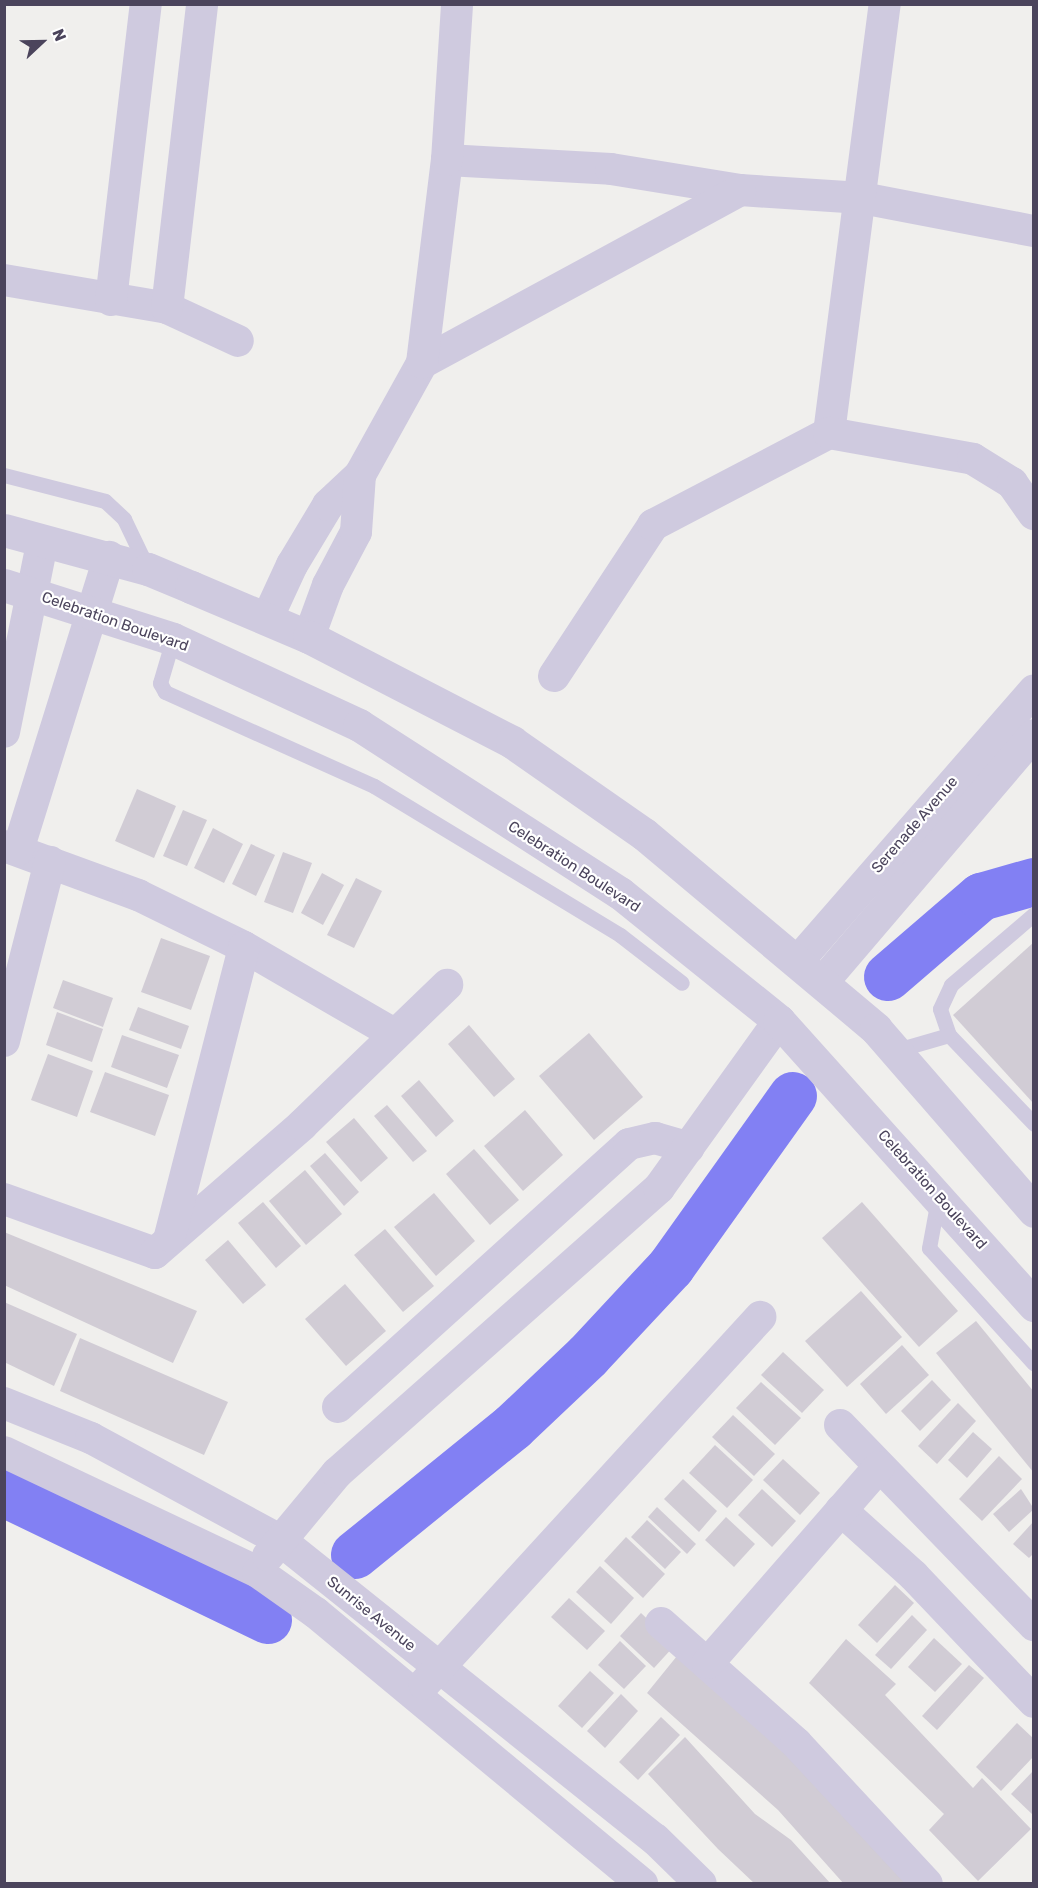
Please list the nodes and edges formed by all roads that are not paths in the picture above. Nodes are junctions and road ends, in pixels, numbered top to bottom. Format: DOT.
graph roads {
  1 [pos="146,4"];
  2 [pos="201,4"];
  3 [pos="457,4"];
  4 [pos="885,4"];
  5 [pos="447,160"];
  6 [pos="740,190"];
  7 [pos="862,198"];
  8 [pos="1034,231"];
  9 [pos="4,279"];
  10 [pos="111,300"];
  11 [pos="167,308"];
  12 [pos="238,341"];
  13 [pos="422,363"];
  14 [pos="829,434"];
  15 [pos="4,475"];
  16 [pos="360,475"];
  17 [pos="1034,514"];
  18 [pos="4,530"];
  19 [pos="42,544"];
  20 [pos="108,557"];
  21 [pos="148,569"];
  22 [pos="18,589"];
  23 [pos="91,615"];
  24 [pos="267,619"];
  25 [pos="309,637"];
  26 [pos="173,639"];
  27 [pos="554,676"];
  28 [pos="1034,690"];
  29 [pos="4,732"];
  30 [pos="1034,735"];
  31 [pos="11,848"];
  32 [pos="50,862"];
  33 [pos="1034,914"];
  34 [pos="244,947"];
  35 [pos="798,961"];
  36 [pos="682,983"];
  37 [pos="822,983"];
  38 [pos="447,985"];
  39 [pos="779,1021"];
  40 [pos="394,1034"];
  41 [pos="949,1035"];
  42 [pos="4,1041"];
  43 [pos="897,1050"];
  44 [pos="1034,1124"];
  45 [pos="689,1148"];
  46 [pos="939,1196"];
  47 [pos="4,1199"];
  48 [pos="1034,1211"];
  49 [pos="170,1236"];
  50 [pos="1034,1305"];
  51 [pos="760,1317"];
  52 [pos="1034,1364"];
  53 [pos="4,1403"];
  54 [pos="338,1407"];
  55 [pos="840,1425"];
  56 [pos="4,1452"];
  57 [pos="879,1467"];
  58 [pos="840,1510"];
  59 [pos="280,1540"];
  60 [pos="258,1572"];
  61 [pos="661,1623"];
  62 [pos="1034,1625"];
  63 [pos="708,1663"];
  64 [pos="438,1669"];
  65 [pos="413,1696"];
  66 [pos="1034,1702"];
  67 [pos="642,1884"];
  68 [pos="701,1884"];
  69 [pos="927,1884"];
  1 -- 10 [label="street"];
  2 -- 11 [label="street"];
  3 -- 5 [label="street"];
  4 -- 7 [label="street"];
  5 -- 6 [label="street"];
  5 -- 13 [label="street"];
  6 -- 7 [label="street"];
  6 -- 13 [label="street"];
  7 -- 8 [label="street"];
  7 -- 14 [label="street"];
  9 -- 10 [label="street"];
  10 -- 11 [label="street"];
  11 -- 12 [label="street"];
  13 -- 16 [label="street"];
  14 -- 17 [label="street"];
  14 -- 27 [label="street"];
  15 -- 21 [label="lane"];
  16 -- 24 [label="street"];
  16 -- 25 [label="street"];
  18 -- 19 [label="street"];
  19 -- 20 [label="street"];
  19 -- 22 [label="street"];
  20 -- 21 [label="street"];
  20 -- 23 [label="street"];
  21 -- 24 [label="street"];
  22 -- 23 [label="street, Celebration Boulevard"];
  22 -- 29 [label="street"];
  23 -- 26 [label="street, Celebration Boulevard"];
  23 -- 31 [label="street"];
  24 -- 25 [label="street"];
  25 -- 35 [label="street"];
  26 -- 36 [label="lane"];
  26 -- 39 [label="street, Celebration Boulevard"];
  28 -- 35 [label="street, Serenade Avenue"];
  30 -- 37 [label="street, Serenade Avenue"];
  31 -- 32 [label="street"];
  32 -- 34 [label="street"];
  32 -- 42 [label="street"];
  33 -- 41 [label="lane"];
  34 -- 40 [label="street"];
  34 -- 49 [label="street"];
  35 -- 37 [label="street"];
  37 -- 43 [label="street"];
  38 -- 40 [label="street"];
  39 -- 45 [label="street"];
  39 -- 46 [label="street, Celebration Boulevard"];
  40 -- 49 [label="street"];
  41 -- 43 [label="lane"];
  41 -- 44 [label="lane"];
  43 -- 48 [label="street"];
  45 -- 54 [label="street"];
  45 -- 59 [label="street"];
  46 -- 50 [label="street, Celebration Boulevard"];
  46 -- 52 [label="lane"];
  47 -- 49 [label="street"];
  51 -- 64 [label="street"];
  53 -- 59 [label="street, Sunrise Avenue"];
  55 -- 57 [label="street"];
  56 -- 60 [label="street"];
  57 -- 58 [label="street"];
  57 -- 62 [label="street"];
  58 -- 63 [label="street"];
  58 -- 66 [label="street"];
  59 -- 60 [label="street"];
  59 -- 64 [label="street, Sunrise Avenue"];
  60 -- 65 [label="street"];
  61 -- 63 [label="street"];
  63 -- 69 [label="street"];
  64 -- 65 [label="street"];
  64 -- 68 [label="street, Sunrise Avenue"];
  65 -- 67 [label="street"];
}
